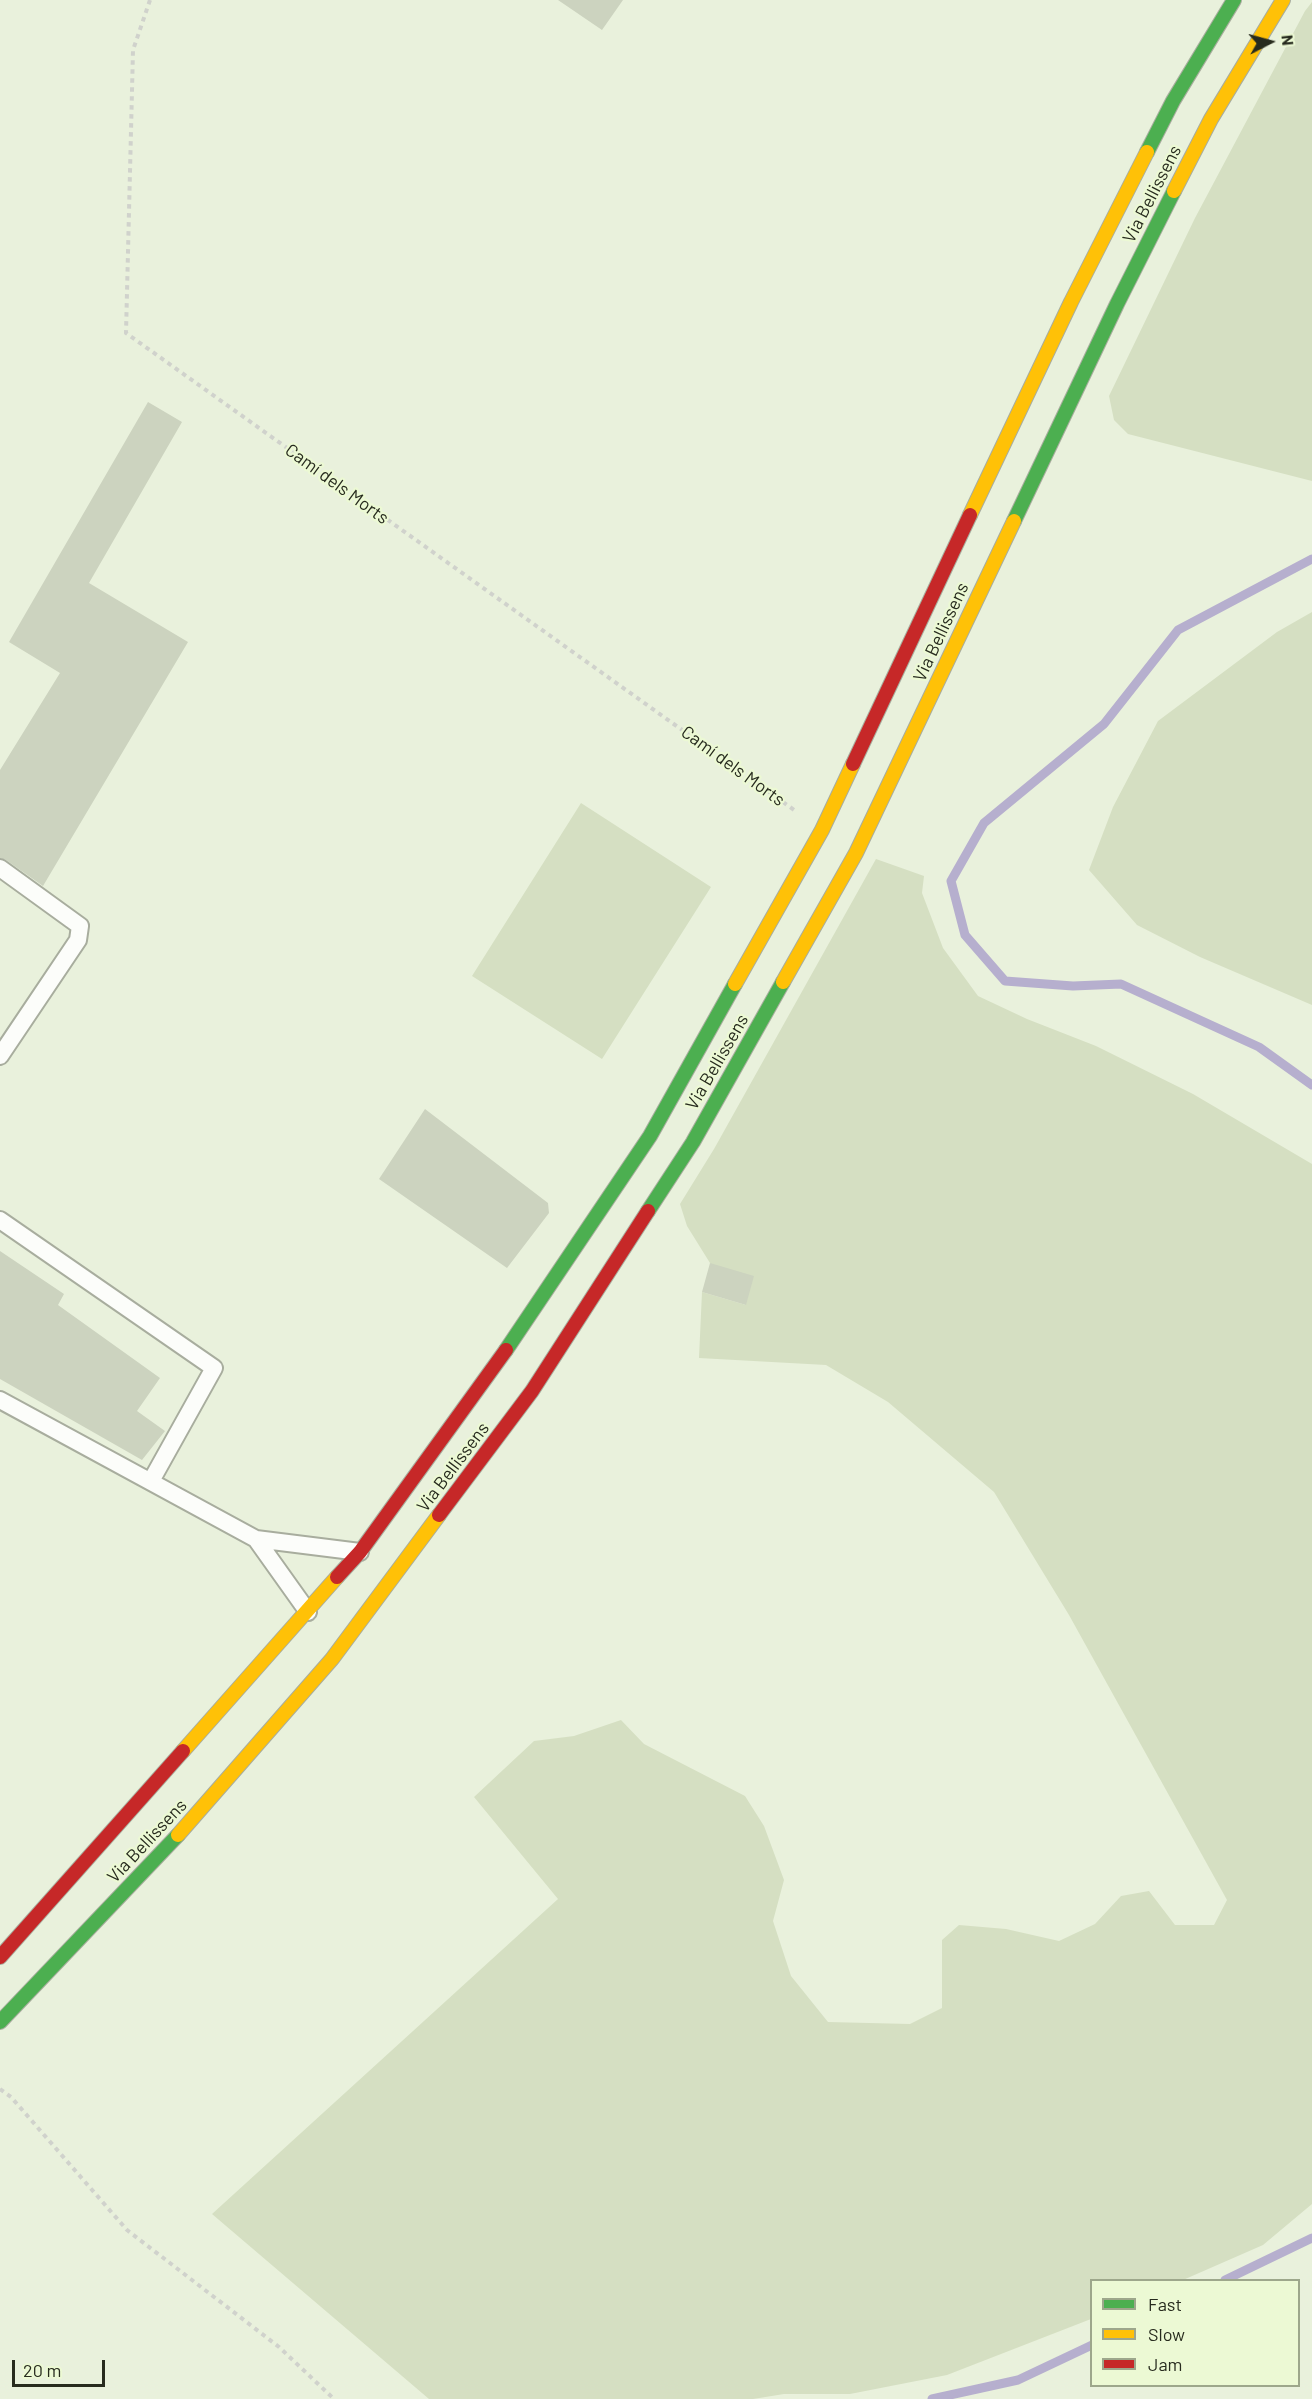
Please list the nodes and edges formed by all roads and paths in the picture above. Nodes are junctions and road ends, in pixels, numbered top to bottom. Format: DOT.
graph roads {
  1 [pos="150,0"];
  2 [pos="1234,0"];
  3 [pos="1283,0"];
  4 [pos="822,830"];
  5 [pos="0,868"];
  6 [pos="0,1056"];
  7 [pos="0,1220"];
  8 [pos="0,1400"];
  9 [pos="151,1481"];
  10 [pos="256,1539"];
  11 [pos="360,1552"];
  12 [pos="308,1612"];
  13 [pos="0,1957"];
  14 [pos="0,2022"];
  15 [pos="0,2089"];
  16 [pos="334,2399"];
  1 -- 4 [label="path, Camí dels Morts"];
  2 -- 4 [label="main road, Via Bellissens"];
  3 -- 14 [label="main road, Via Bellissens"];
  4 -- 11 [label="main road, Via Bellissens"];
  5 -- 6 [label="lane"];
  7 -- 9 [label="lane"];
  8 -- 9 [label="lane"];
  9 -- 10 [label="lane"];
  10 -- 11 [label="lane"];
  10 -- 12 [label="lane"];
  11 -- 12 [label="main road, Via Bellissens"];
  12 -- 13 [label="main road, Via Bellissens"];
  15 -- 16 [label="path"];
}
